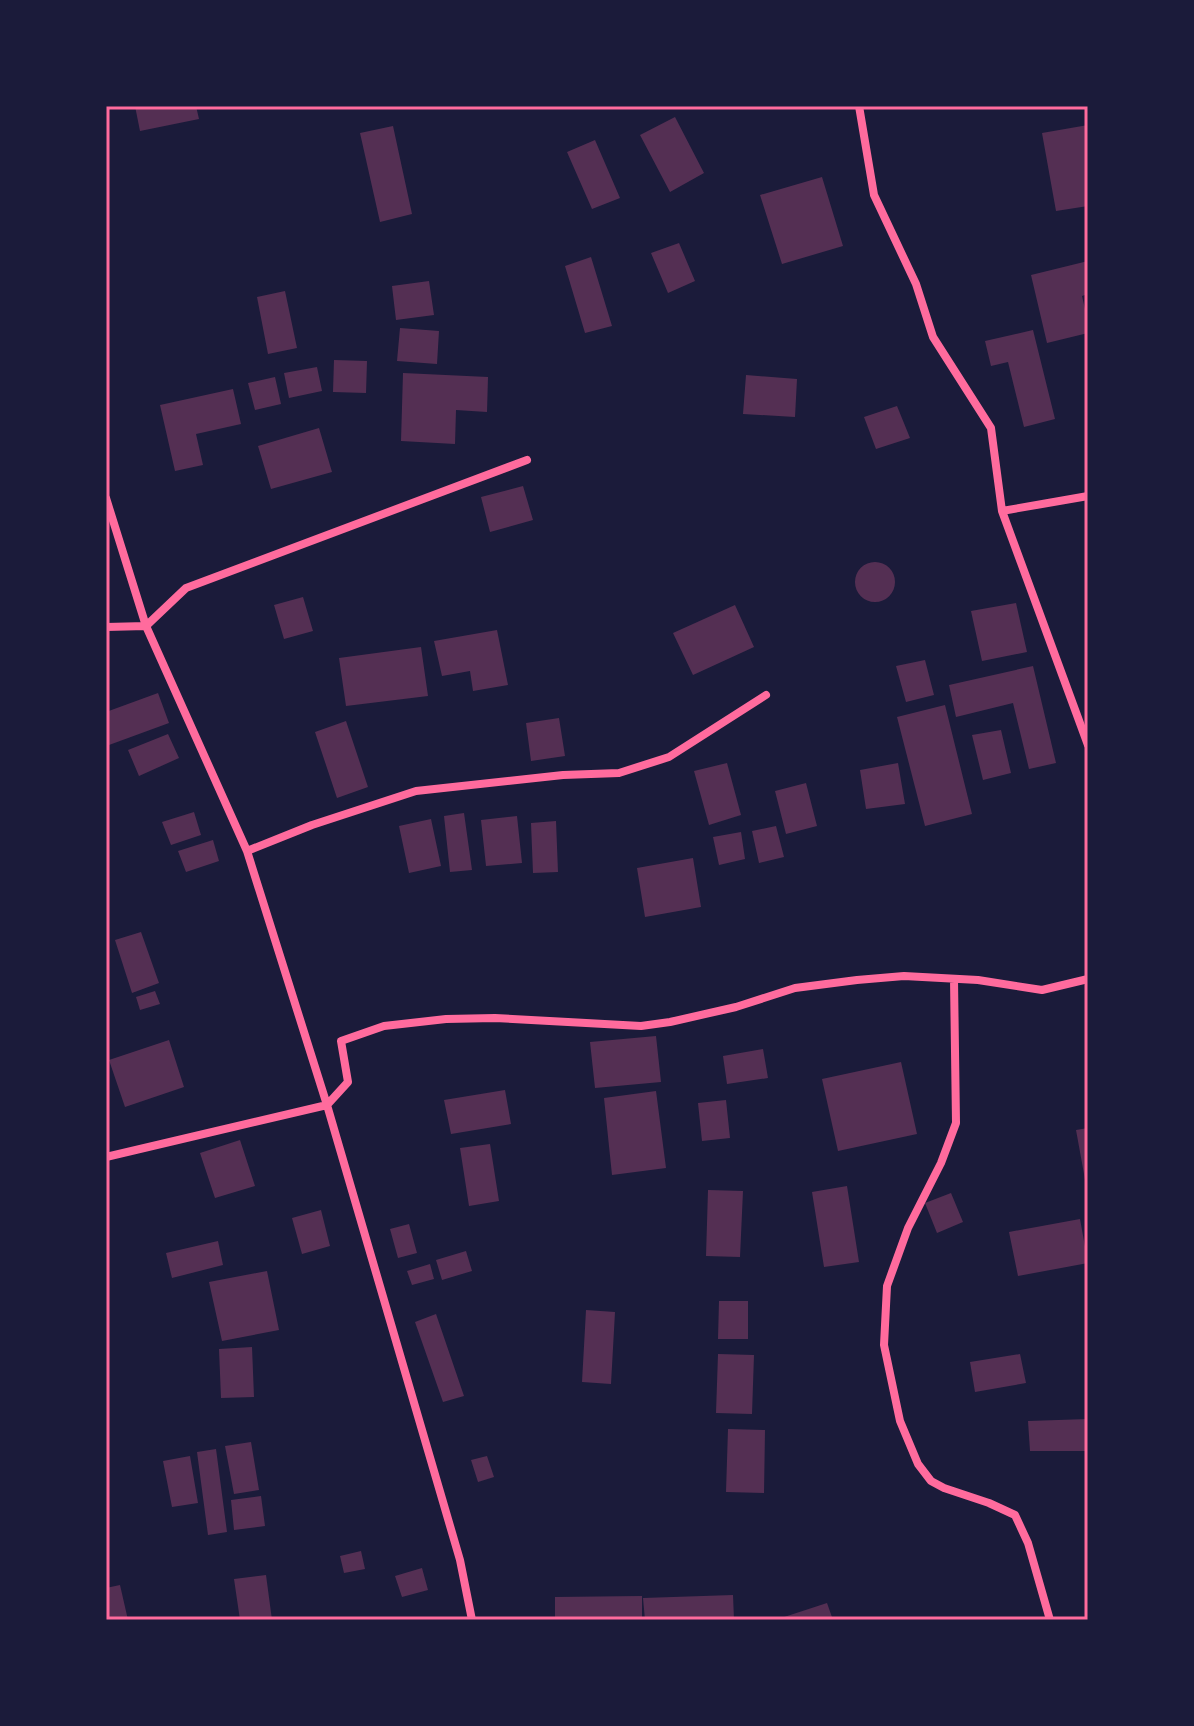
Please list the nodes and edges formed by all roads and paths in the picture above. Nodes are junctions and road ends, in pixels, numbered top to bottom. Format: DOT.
graph roads {
  1 [pos="859,106"];
  2 [pos="527,460"];
  3 [pos="1088,496"];
  4 [pos="106,498"];
  5 [pos="1002,511"];
  6 [pos="146,626"];
  7 [pos="106,627"];
  8 [pos="766,695"];
  9 [pos="1088,745"];
  10 [pos="247,851"];
  11 [pos="954,979"];
  12 [pos="1088,979"];
  13 [pos="327,1105"];
  14 [pos="106,1157"];
  15 [pos="472,1620"];
  16 [pos="1050,1620"];
  1 -- 5 [label="street"];
  2 -- 6 [label="street"];
  3 -- 5 [label="street"];
  4 -- 6 [label="street"];
  5 -- 9 [label="street"];
  6 -- 7 [label="street"];
  6 -- 10 [label="street"];
  8 -- 10 [label="street"];
  10 -- 13 [label="street"];
  11 -- 12 [label="street"];
  11 -- 13 [label="street"];
  11 -- 16 [label="street"];
  13 -- 14 [label="street"];
  13 -- 15 [label="street"];
}
